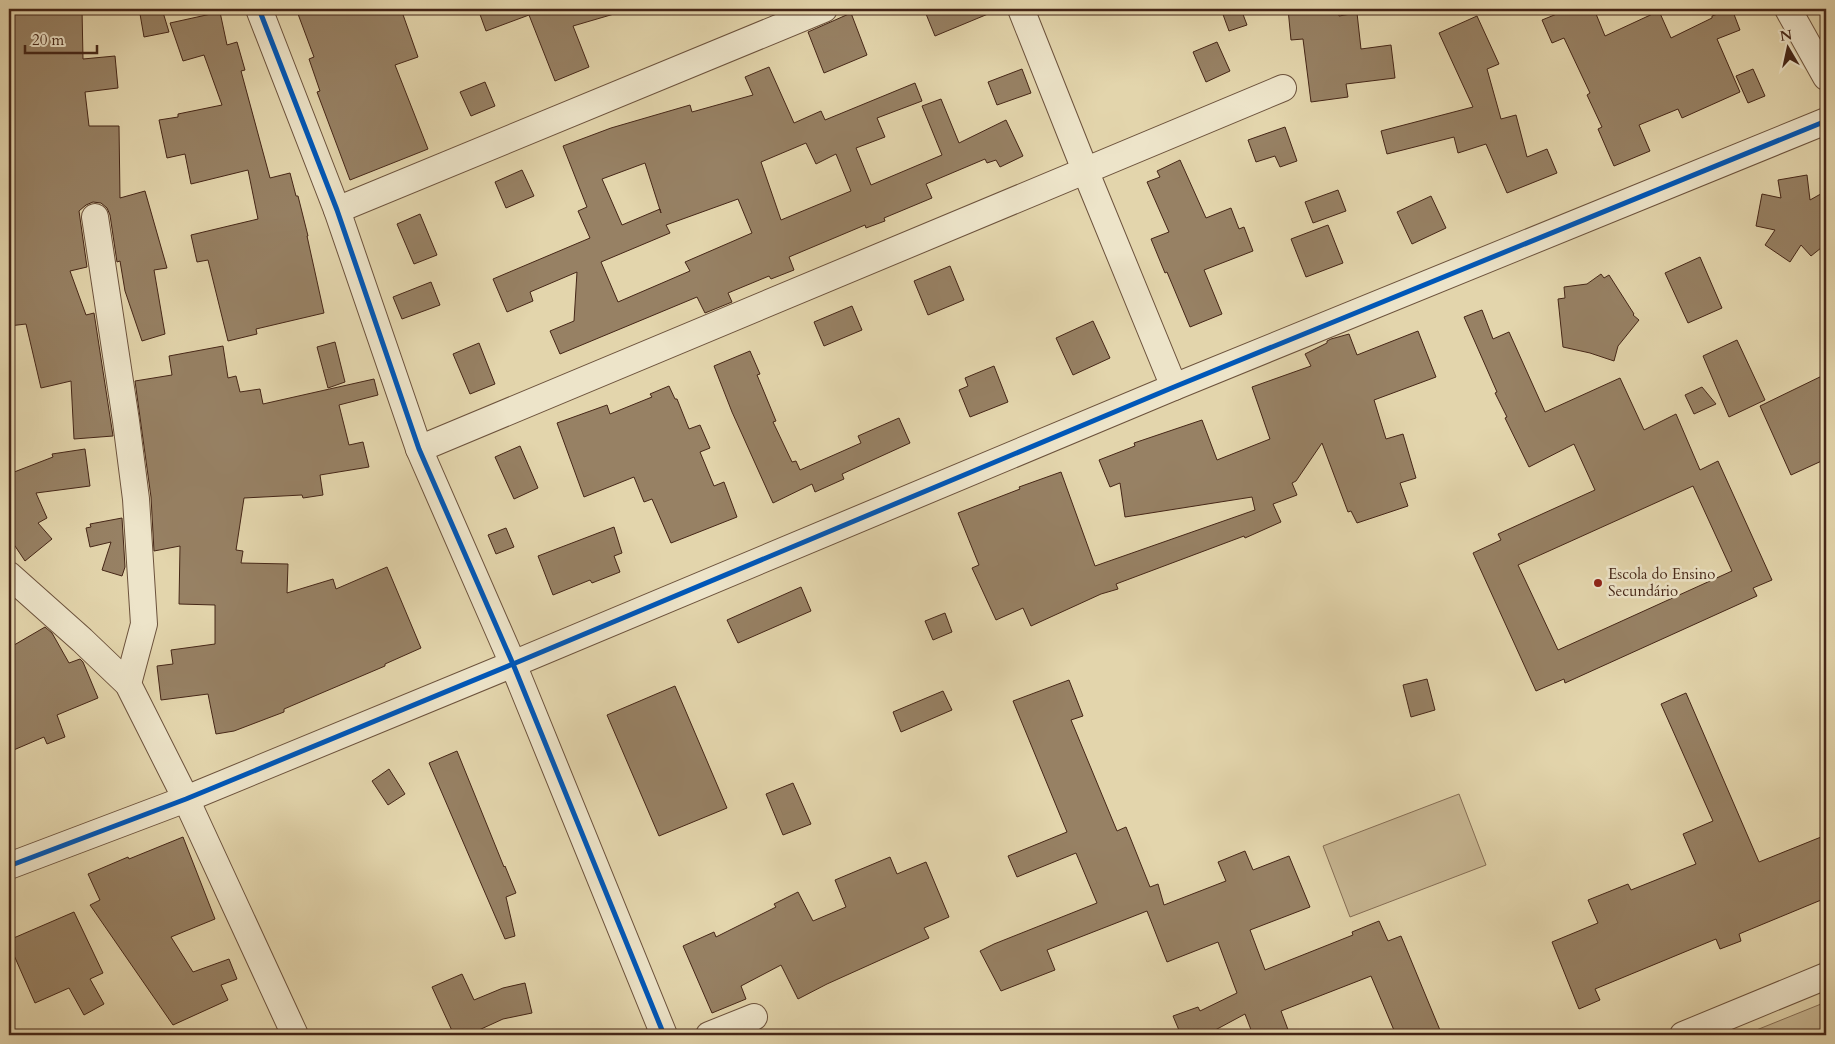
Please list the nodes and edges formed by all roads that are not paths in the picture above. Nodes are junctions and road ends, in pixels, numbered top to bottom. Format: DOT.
graph roads {
  1 [pos="258,9"];
  2 [pos="824,9"];
  3 [pos="1021,9"];
  4 [pos="1788,9"];
  5 [pos="1826,77"];
  6 [pos="1283,88"];
  7 [pos="1826,121"];
  8 [pos="1084,170"];
  9 [pos="337,210"];
  10 [pos="95,217"];
  11 [pos="1174,387"];
  12 [pos="419,449"];
  13 [pos="9,575"];
  14 [pos="513,664"];
  15 [pos="128,684"];
  16 [pos="186,799"];
  17 [pos="9,866"];
  18 [pos="1826,976"];
  19 [pos="754,1017"];
  20 [pos="295,1035"];
  21 [pos="664,1035"];
  22 [pos="709,1035"];
  23 [pos="1683,1035"];
  1 -- 9 [label="street"];
  2 -- 9 [label="street"];
  3 -- 8 [label="street"];
  4 -- 5 [label="street"];
  6 -- 8 [label="street"];
  7 -- 11 [label="street"];
  8 -- 11 [label="street"];
  8 -- 12 [label="street"];
  9 -- 12 [label="street"];
  10 -- 15 [label="street"];
  11 -- 14 [label="street"];
  12 -- 14 [label="street"];
  13 -- 15 [label="street"];
  14 -- 16 [label="street"];
  14 -- 21 [label="street"];
  15 -- 16 [label="street"];
  16 -- 17 [label="street"];
  16 -- 20 [label="street"];
  18 -- 23 [label="street"];
  19 -- 22 [label="street"];
}
